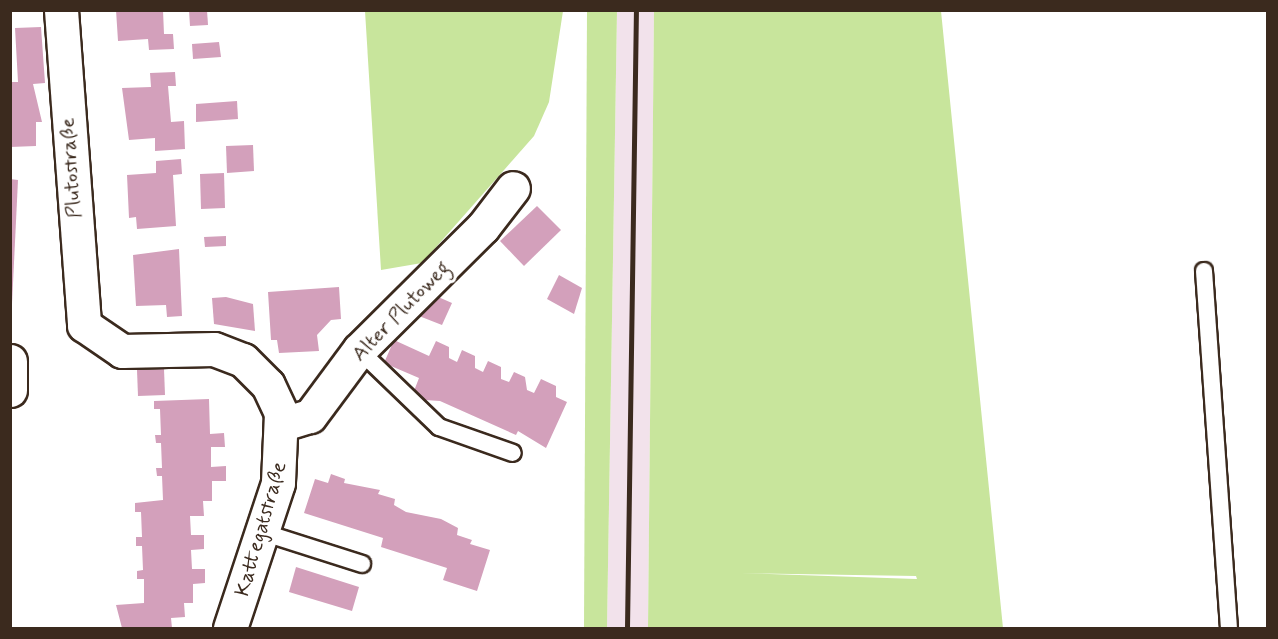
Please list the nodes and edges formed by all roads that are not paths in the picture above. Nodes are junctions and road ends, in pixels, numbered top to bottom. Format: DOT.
graph roads {
  1 [pos="61,10"];
  2 [pos="513,188"];
  3 [pos="1204,271"];
  4 [pos="84,325"];
  5 [pos="359,350"];
  6 [pos="10,361"];
  7 [pos="10,390"];
  8 [pos="283,424"];
  9 [pos="513,453"];
  10 [pos="262,532"];
  11 [pos="362,564"];
  12 [pos="231,628"];
  13 [pos="1229,628"];
  1 -- 4 [label="street, Plutostraße"];
  2 -- 5 [label="street, Alter Plutoweg"];
  3 -- 13 [label="lane"];
  4 -- 8 [label="street, Kattegatstraße"];
  5 -- 8 [label="street, Alter Plutoweg"];
  5 -- 9 [label="lane"];
  6 -- 7 [label="street"];
  8 -- 10 [label="street, Kattegatstraße"];
  10 -- 11 [label="lane"];
  10 -- 12 [label="street, Kattegatstraße"];
}
